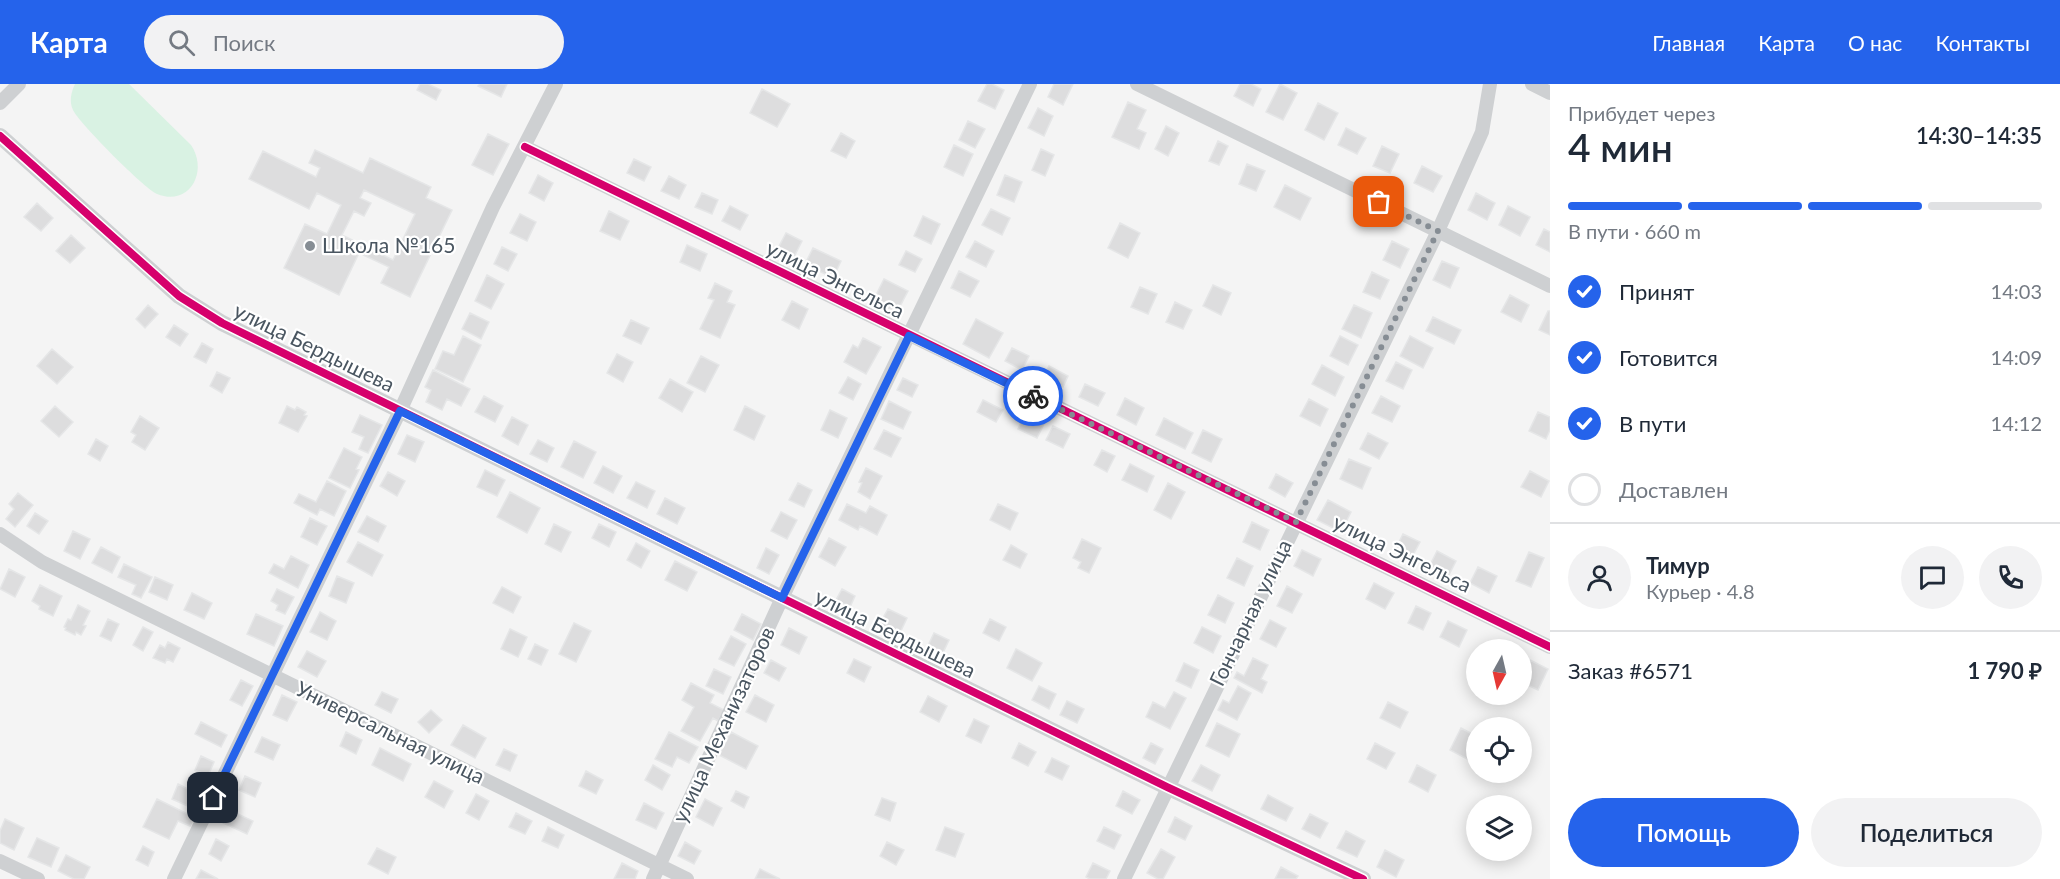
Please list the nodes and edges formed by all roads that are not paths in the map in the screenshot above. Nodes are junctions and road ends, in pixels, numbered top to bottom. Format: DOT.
graph roads {
  1 [pos="19,84"];
  2 [pos="556,84"];
  3 [pos="1030,84"];
  4 [pos="1137,84"];
  5 [pos="1490,84"];
  6 [pos="1532,84"];
  7 [pos="1550,93"];
  8 [pos="0,103"];
  9 [pos="0,136"];
  10 [pos="525,147"];
  11 [pos="1438,231"];
  12 [pos="1550,286"];
  13 [pos="909,336"];
  14 [pos="400,411"];
  15 [pos="1296,522"];
  16 [pos="0,534"];
  17 [pos="782,598"];
  18 [pos="1550,647"];
  19 [pos="272,676"];
  20 [pos="1167,787"];
  21 [pos="0,861"];
  22 [pos="659,865"];
  23 [pos="38,879"];
  24 [pos="174,879"];
  25 [pos="653,879"];
  26 [pos="687,879"];
  27 [pos="1124,879"];
  28 [pos="1363,879"];
  1 -- 8 [label="street"];
  2 -- 10 [label="street"];
  3 -- 13 [label="street, улица Механизаторов"];
  4 -- 11 [label="street"];
  5 -- 11 [label="street, Гончарная улица"];
  6 -- 7 [label="street"];
  9 -- 14 [label="street, улица Бердышева"];
  10 -- 13 [label="street, улица Энгельса"];
  10 -- 14 [label="street"];
  11 -- 12 [label="street"];
  11 -- 15 [label="street, Гончарная улица"];
  13 -- 15 [label="street, улица Энгельса"];
  13 -- 17 [label="street, улица Механизаторов"];
  14 -- 17 [label="street, улица Бердышева"];
  14 -- 19 [label="street"];
  15 -- 18 [label="street, улица Энгельса"];
  15 -- 20 [label="street, Гончарная улица"];
  16 -- 19 [label="street, Универсальная улица"];
  17 -- 20 [label="street, улица Бердышева"];
  17 -- 22 [label="street, улица Механизаторов"];
  19 -- 22 [label="street, Универсальная улица"];
  19 -- 24 [label="street"];
  20 -- 27 [label="street, Гончарная улица"];
  20 -- 28 [label="street, улица Бердышева"];
  21 -- 23 [label="street"];
  22 -- 25 [label="street, улица Механизаторов"];
  22 -- 26 [label="street, Универсальная улица"];
}
